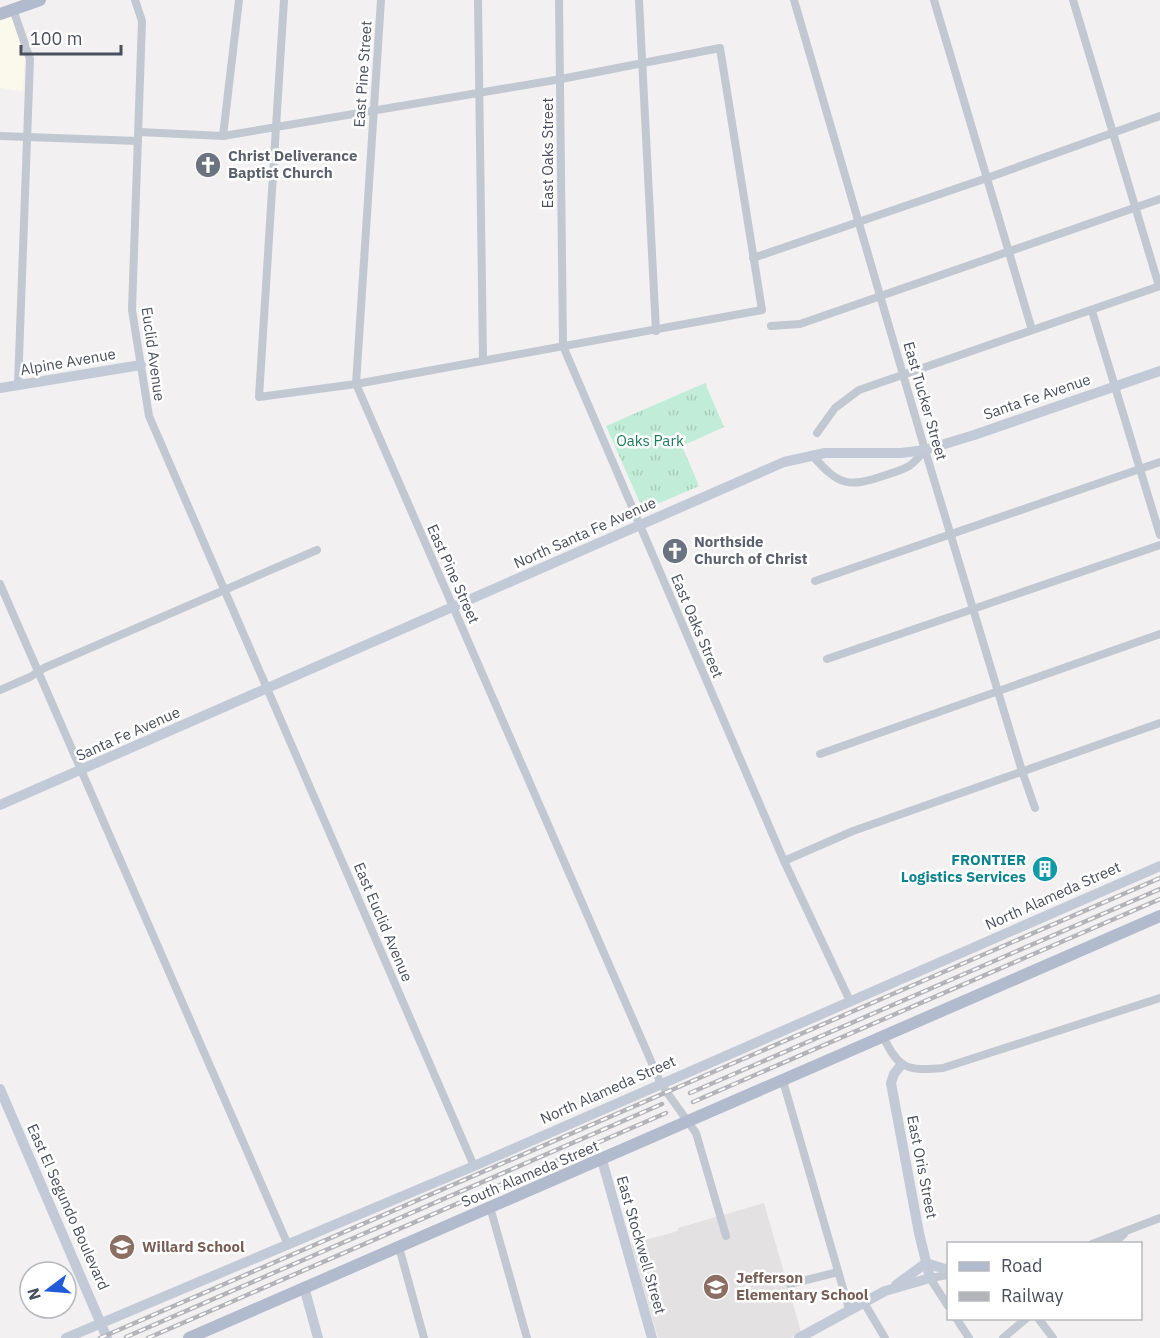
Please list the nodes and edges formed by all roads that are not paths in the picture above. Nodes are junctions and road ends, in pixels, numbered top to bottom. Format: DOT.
graph roads {
  1 [pos="40,0"];
  2 [pos="135,0"];
  3 [pos="239,0"];
  4 [pos="284,0"];
  5 [pos="381,0"];
  6 [pos="478,0"];
  7 [pos="559,0"];
  8 [pos="639,0"];
  9 [pos="794,0"];
  10 [pos="934,0"];
  11 [pos="1073,0"];
  12 [pos="13,9"];
  13 [pos="0,14"];
  14 [pos="642,63"];
  15 [pos="561,79"];
  16 [pos="479,93"];
  17 [pos="374,109"];
  18 [pos="1160,117"];
  19 [pos="276,126"];
  20 [pos="1112,133"];
  21 [pos="0,136"];
  22 [pos="139,136"];
  23 [pos="223,136"];
  24 [pos="27,137"];
  25 [pos="987,178"];
  26 [pos="1160,199"];
  27 [pos="1135,207"];
  28 [pos="859,222"];
  29 [pos="1009,252"];
  30 [pos="753,258"];
  31 [pos="1159,286"];
  32 [pos="882,297"];
  33 [pos="1092,310"];
  34 [pos="771,326"];
  35 [pos="1032,330"];
  36 [pos="656,331"];
  37 [pos="563,346"];
  38 [pos="483,360"];
  39 [pos="141,365"];
  40 [pos="1160,371"];
  41 [pos="903,373"];
  42 [pos="356,384"];
  43 [pos="18,385"];
  44 [pos="1115,385"];
  45 [pos="0,388"];
  46 [pos="817,433"];
  47 [pos="925,450"];
  48 [pos="812,455"];
  49 [pos="1160,462"];
  50 [pos="1139,469"];
  51 [pos="639,526"];
  52 [pos="951,533"];
  53 [pos="1160,535"];
  54 [pos="1160,544"];
  55 [pos="317,549"];
  56 [pos="815,581"];
  57 [pos="0,584"];
  58 [pos="225,591"];
  59 [pos="453,607"];
  60 [pos="972,610"];
  61 [pos="1160,633"];
  62 [pos="827,659"];
  63 [pos="38,671"];
  64 [pos="267,689"];
  65 [pos="0,690"];
  66 [pos="997,690"];
  67 [pos="1160,723"];
  68 [pos="820,754"];
  69 [pos="81,770"];
  70 [pos="1022,771"];
  71 [pos="0,805"];
  72 [pos="1035,808"];
  73 [pos="784,861"];
  74 [pos="1160,866"];
  75 [pos="1160,916"];
  76 [pos="1160,998"];
  77 [pos="850,1001"];
  78 [pos="883,1036"];
  79 [pos="901,1065"];
  80 [pos="783,1081"];
  81 [pos="661,1084"];
  82 [pos="0,1089"];
  83 [pos="689,1121"];
  84 [pos="602,1160"];
  85 [pos="474,1166"];
  86 [pos="490,1207"];
  87 [pos="1160,1218"];
  88 [pos="1128,1231"];
  89 [pos="726,1236"];
  90 [pos="1098,1242"];
  91 [pos="1115,1242"];
  92 [pos="288,1245"];
  93 [pos="399,1247"];
  94 [pos="926,1263"];
  95 [pos="947,1270"];
  96 [pos="838,1272"];
  97 [pos="947,1275"];
  98 [pos="930,1278"];
  99 [pos="790,1284"];
  100 [pos="304,1287"];
  101 [pos="894,1288"];
  102 [pos="945,1296"];
  103 [pos="863,1301"];
  104 [pos="849,1309"];
  105 [pos="957,1320"];
  106 [pos="1024,1320"];
  107 [pos="1040,1320"];
  108 [pos="101,1323"];
  109 [pos="211,1333"];
  110 [pos="66,1338"];
  111 [pos="107,1338"];
  112 [pos="189,1338"];
  113 [pos="318,1338"];
  114 [pos="424,1338"];
  115 [pos="526,1338"];
  116 [pos="652,1338"];
  117 [pos="800,1338"];
  118 [pos="885,1338"];
  119 [pos="969,1338"];
  120 [pos="1002,1338"];
  121 [pos="1053,1338"];
  1 -- 12 [label="main road"];
  2 -- 22 [label="street, Euclid Avenue"];
  3 -- 23 [label="street"];
  4 -- 19 [label="street"];
  5 -- 17 [label="street, East Pine Street"];
  6 -- 16 [label="street"];
  7 -- 15 [label="street, East Oaks Street"];
  8 -- 14 [label="street"];
  9 -- 28 [label="street, East Tucker Street"];
  10 -- 25 [label="street"];
  11 -- 20 [label="street"];
  12 -- 13 [label="main road"];
  12 -- 24 [label="street"];
  14 -- 15 [label="street"];
  14 -- 30 [label="street"];
  14 -- 36 [label="street"];
  15 -- 16 [label="street"];
  15 -- 37 [label="street, East Oaks Street"];
  16 -- 17 [label="street"];
  16 -- 38 [label="street"];
  17 -- 19 [label="street"];
  17 -- 42 [label="street, East Pine Street"];
  18 -- 20 [label="street"];
  19 -- 23 [label="street"];
  19 -- 42 [label="street"];
  20 -- 25 [label="street"];
  20 -- 27 [label="street"];
  21 -- 24 [label="street"];
  22 -- 23 [label="street"];
  22 -- 24 [label="street"];
  22 -- 39 [label="street, Euclid Avenue"];
  24 -- 43 [label="street"];
  25 -- 28 [label="street"];
  25 -- 29 [label="street"];
  26 -- 27 [label="street"];
  27 -- 29 [label="street"];
  27 -- 31 [label="street"];
  28 -- 30 [label="street"];
  28 -- 32 [label="street, East Tucker Street"];
  29 -- 32 [label="street"];
  29 -- 35 [label="street"];
  30 -- 36 [label="street"];
  31 -- 33 [label="street"];
  32 -- 34 [label="street"];
  32 -- 41 [label="street, East Tucker Street"];
  33 -- 35 [label="street"];
  33 -- 44 [label="street"];
  35 -- 41 [label="street"];
  36 -- 37 [label="street"];
  37 -- 38 [label="street"];
  37 -- 51 [label="street, East Oaks Street"];
  38 -- 42 [label="street"];
  39 -- 43 [label="street, Alpine Avenue"];
  39 -- 58 [label="street, Euclid Avenue"];
  40 -- 44 [label="street, Santa Fe Avenue"];
  41 -- 46 [label="street"];
  41 -- 47 [label="street, East Tucker Street"];
  42 -- 59 [label="street, East Pine Street"];
  43 -- 45 [label="street, Alpine Avenue"];
  44 -- 47 [label="street, Santa Fe Avenue"];
  44 -- 50 [label="street"];
  47 -- 48 [label="street, North Santa Fe Avenue"];
  47 -- 48 [label="street"];
  47 -- 52 [label="street, East Tucker Street"];
  48 -- 51 [label="street, North Santa Fe Avenue"];
  49 -- 50 [label="street"];
  50 -- 52 [label="street"];
  50 -- 53 [label="street"];
  51 -- 59 [label="street, North Santa Fe Avenue"];
  51 -- 73 [label="street, East Oaks Street"];
  52 -- 56 [label="street"];
  52 -- 60 [label="street, East Tucker Street"];
  54 -- 60 [label="street"];
  55 -- 58 [label="street"];
  57 -- 63 [label="street"];
  58 -- 63 [label="street"];
  58 -- 64 [label="street, Euclid Avenue"];
  59 -- 64 [label="street, North Santa Fe Avenue"];
  59 -- 81 [label="street, East Pine Street"];
  60 -- 62 [label="street"];
  60 -- 66 [label="street, East Tucker Street"];
  61 -- 66 [label="street"];
  63 -- 65 [label="street"];
  63 -- 69 [label="street"];
  64 -- 69 [label="street, Santa Fe Avenue"];
  64 -- 85 [label="street, East Euclid Avenue"];
  66 -- 68 [label="street"];
  66 -- 70 [label="street, East Tucker Street"];
  67 -- 70 [label="street"];
  69 -- 71 [label="street, Santa Fe Avenue"];
  69 -- 92 [label="street"];
  70 -- 72 [label="street, East Tucker Street"];
  70 -- 73 [label="street"];
  73 -- 77 [label="street, East Oaks Street"];
  74 -- 77 [label="street, North Alameda Street"];
  75 -- 78 [label="main road"];
  76 -- 79 [label="street"];
  77 -- 81 [label="street, North Alameda Street"];
  78 -- 79 [label="street"];
  78 -- 80 [label="main road, South Alameda Street"];
  79 -- 94 [label="street, East Oris Street"];
  80 -- 83 [label="main road, South Alameda Street"];
  80 -- 96 [label="street"];
  81 -- 83 [label="street, East Pine Street"];
  81 -- 85 [label="street, North Alameda Street"];
  82 -- 108 [label="street, East El Segundo Boulevard"];
  83 -- 84 [label="main road, South Alameda Street"];
  83 -- 89 [label="street, East Pine Street"];
  84 -- 86 [label="main road, South Alameda Street"];
  84 -- 116 [label="street, East Stockwell Street"];
  85 -- 92 [label="street, North Alameda Street"];
  86 -- 93 [label="main road, South Alameda Street"];
  86 -- 115 [label="street"];
  87 -- 88 [label="street"];
  88 -- 90 [label="street"];
  88 -- 91 [label="street"];
  92 -- 108 [label="street, North Alameda Street"];
  93 -- 100 [label="main road, South Alameda Street"];
  93 -- 114 [label="street"];
  94 -- 95 [label="street"];
  94 -- 98 [label="street, East Oris Street"];
  94 -- 101 [label="street"];
  96 -- 99 [label="street"];
  96 -- 104 [label="street"];
  97 -- 98 [label="street"];
  98 -- 101 [label="street"];
  98 -- 102 [label="street, East Oris Street"];
  100 -- 109 [label="main road, South Alameda Street"];
  100 -- 113 [label="street"];
  101 -- 103 [label="street"];
  103 -- 104 [label="street"];
  103 -- 118 [label="street"];
  104 -- 117 [label="street"];
  105 -- 119 [label="street"];
  106 -- 120 [label="street"];
  107 -- 121 [label="street"];
  108 -- 110 [label="street, North Alameda Street"];
  108 -- 111 [label="street, East El Segundo Boulevard"];
  109 -- 112 [label="main road, South Alameda Street"];
}
